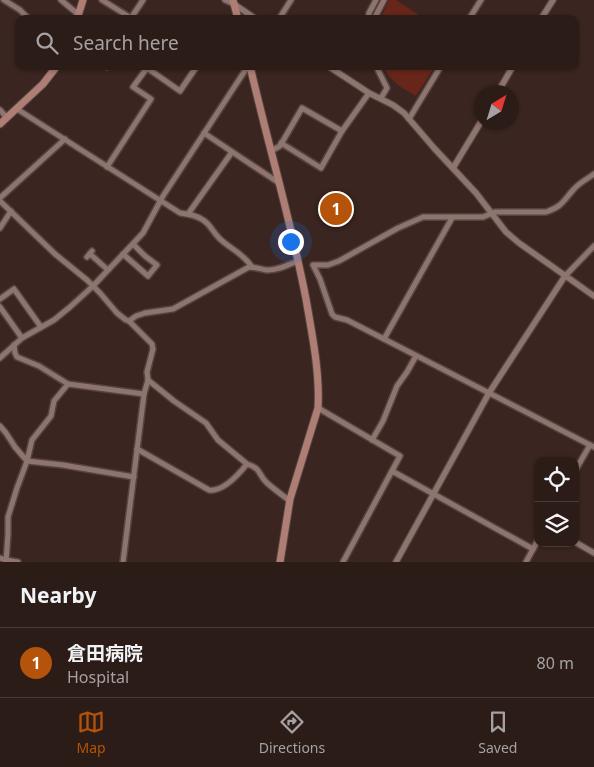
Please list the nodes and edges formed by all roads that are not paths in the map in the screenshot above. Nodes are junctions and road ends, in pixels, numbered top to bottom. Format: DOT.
graph roads {
  1 [pos="4,0"];
  2 [pos="61,0"];
  3 [pos="83,0"];
  4 [pos="102,0"];
  5 [pos="143,0"];
  6 [pos="225,0"];
  7 [pos="291,0"];
  8 [pos="376,0"];
  9 [pos="384,0"];
  10 [pos="481,0"];
  11 [pos="553,0"];
  12 [pos="234,2"];
  13 [pos="24,15"];
  14 [pos="76,15"];
  15 [pos="79,15"];
  16 [pos="126,15"];
  17 [pos="133,15"];
  18 [pos="237,15"];
  19 [pos="251,15"];
  20 [pos="282,15"];
  21 [pos="369,15"];
  22 [pos="376,15"];
  23 [pos="472,15"];
  24 [pos="544,15"];
  25 [pos="54,70"];
  26 [pos="146,70"];
  27 [pos="150,70"];
  28 [pos="194,70"];
  29 [pos="246,70"];
  30 [pos="250,70"];
  31 [pos="334,70"];
  32 [pos="378,70"];
  33 [pos="439,70"];
  34 [pos="511,70"];
  35 [pos="502,85"];
  36 [pos="368,93"];
  37 [pos="381,98"];
  38 [pos="17,109"];
  39 [pos="0,110"];
  40 [pos="7,118"];
  41 [pos="409,119"];
  42 [pos="0,124"];
  43 [pos="476,130"];
  44 [pos="342,132"];
  45 [pos="204,133"];
  46 [pos="65,139"];
  47 [pos="281,143"];
  48 [pos="271,151"];
  49 [pos="232,152"];
  50 [pos="107,167"];
  51 [pos="453,168"];
  52 [pos="594,174"];
  53 [pos="279,183"];
  54 [pos="0,199"];
  55 [pos="160,200"];
  56 [pos="11,211"];
  57 [pos="188,214"];
  58 [pos="492,214"];
  59 [pos="452,218"];
  60 [pos="0,228"];
  61 [pos="133,244"];
  62 [pos="594,246"];
  63 [pos="90,254"];
  64 [pos="123,254"];
  65 [pos="298,261"];
  66 [pos="252,267"];
  67 [pos="108,270"];
  68 [pos="565,276"];
  69 [pos="93,286"];
  70 [pos="594,296"];
  71 [pos="0,299"];
  72 [pos="0,307"];
  73 [pos="129,321"];
  74 [pos="41,327"];
  75 [pos="22,338"];
  76 [pos="384,339"];
  77 [pos="14,345"];
  78 [pos="416,356"];
  79 [pos="0,358"];
  80 [pos="148,380"];
  81 [pos="68,384"];
  82 [pos="489,393"];
  83 [pos="144,394"];
  84 [pos="318,408"];
  85 [pos="0,426"];
  86 [pos="372,440"];
  87 [pos="592,446"];
  88 [pos="137,449"];
  89 [pos="27,461"];
  90 [pos="247,464"];
  91 [pos="579,465"];
  92 [pos="392,471"];
  93 [pos="134,477"];
  94 [pos="434,494"];
  95 [pos="290,501"];
  96 [pos="579,544"];
  97 [pos="533,549"];
  98 [pos="594,553"];
  99 [pos="0,558"];
  100 [pos="6,561"];
  101 [pos="18,562"];
  102 [pos="123,562"];
  103 [pos="280,562"];
  104 [pos="343,562"];
  105 [pos="396,562"];
  106 [pos="526,562"];
  1 -- 13 [label="street"];
  2 -- 14 [label="street"];
  3 -- 15 [label="main road"];
  4 -- 16 [label="street"];
  5 -- 17 [label="street"];
  6 -- 12 [label="street"];
  7 -- 20 [label="street"];
  8 -- 21 [label="street"];
  9 -- 22 [label="street"];
  10 -- 23 [label="street"];
  11 -- 24 [label="street"];
  12 -- 18 [label="main road"];
  12 -- 19 [label="street"];
  25 -- 38 [label="main road"];
  26 -- 50 [label="street"];
  27 -- 28 [label="street"];
  29 -- 45 [label="street"];
  30 -- 48 [label="main road"];
  31 -- 36 [label="street"];
  32 -- 37 [label="street"];
  33 -- 41 [label="street"];
  34 -- 35 [label="street"];
  36 -- 37 [label="street"];
  36 -- 44 [label="street"];
  37 -- 41 [label="street"];
  38 -- 40 [label="main road"];
  38 -- 46 [label="street"];
  39 -- 40 [label="street"];
  40 -- 42 [label="main road"];
  41 -- 51 [label="street"];
  43 -- 51 [label="street"];
  44 -- 47 [label="street"];
  44 -- 47 [label="street"];
  45 -- 49 [label="street"];
  45 -- 55 [label="street"];
  46 -- 50 [label="street"];
  46 -- 54 [label="street"];
  47 -- 48 [label="street"];
  48 -- 53 [label="main road"];
  49 -- 53 [label="street"];
  49 -- 57 [label="street"];
  50 -- 55 [label="street"];
  51 -- 58 [label="street"];
  52 -- 58 [label="street"];
  53 -- 65 [label="main road"];
  54 -- 56 [label="street"];
  55 -- 57 [label="street"];
  55 -- 61 [label="street"];
  56 -- 60 [label="street"];
  56 -- 69 [label="street"];
  57 -- 66 [label="street"];
  58 -- 59 [label="street"];
  58 -- 68 [label="street"];
  59 -- 76 [label="street"];
  59 -- 76 [label="street"];
  61 -- 64 [label="street"];
  61 -- 64 [label="street"];
  62 -- 68 [label="street"];
  63 -- 67 [label="street"];
  64 -- 67 [label="street"];
  65 -- 66 [label="street"];
  65 -- 84 [label="main road"];
  66 -- 73 [label="street"];
  67 -- 69 [label="street"];
  68 -- 70 [label="street"];
  68 -- 82 [label="street"];
  69 -- 73 [label="street"];
  69 -- 74 [label="street"];
  71 -- 74 [label="street"];
  72 -- 75 [label="street"];
  73 -- 80 [label="street"];
  74 -- 75 [label="street"];
  75 -- 77 [label="street"];
  76 -- 78 [label="street"];
  77 -- 79 [label="street"];
  77 -- 81 [label="street"];
  78 -- 82 [label="street"];
  78 -- 86 [label="street"];
  80 -- 83 [label="street"];
  80 -- 90 [label="street"];
  81 -- 83 [label="street"];
  81 -- 89 [label="street"];
  82 -- 87 [label="street"];
  82 -- 94 [label="street"];
  83 -- 88 [label="street"];
  84 -- 86 [label="street"];
  84 -- 95 [label="main road"];
  85 -- 89 [label="street"];
  86 -- 92 [label="street"];
  87 -- 91 [label="street"];
  88 -- 90 [label="street"];
  88 -- 93 [label="street"];
  89 -- 93 [label="street"];
  89 -- 100 [label="street"];
  90 -- 95 [label="street"];
  92 -- 94 [label="street"];
  92 -- 104 [label="street"];
  93 -- 102 [label="street"];
  94 -- 97 [label="street"];
  94 -- 105 [label="street"];
  95 -- 103 [label="main road"];
  96 -- 98 [label="street"];
  97 -- 106 [label="street"];
  99 -- 100 [label="street"];
  100 -- 101 [label="street"];
}
